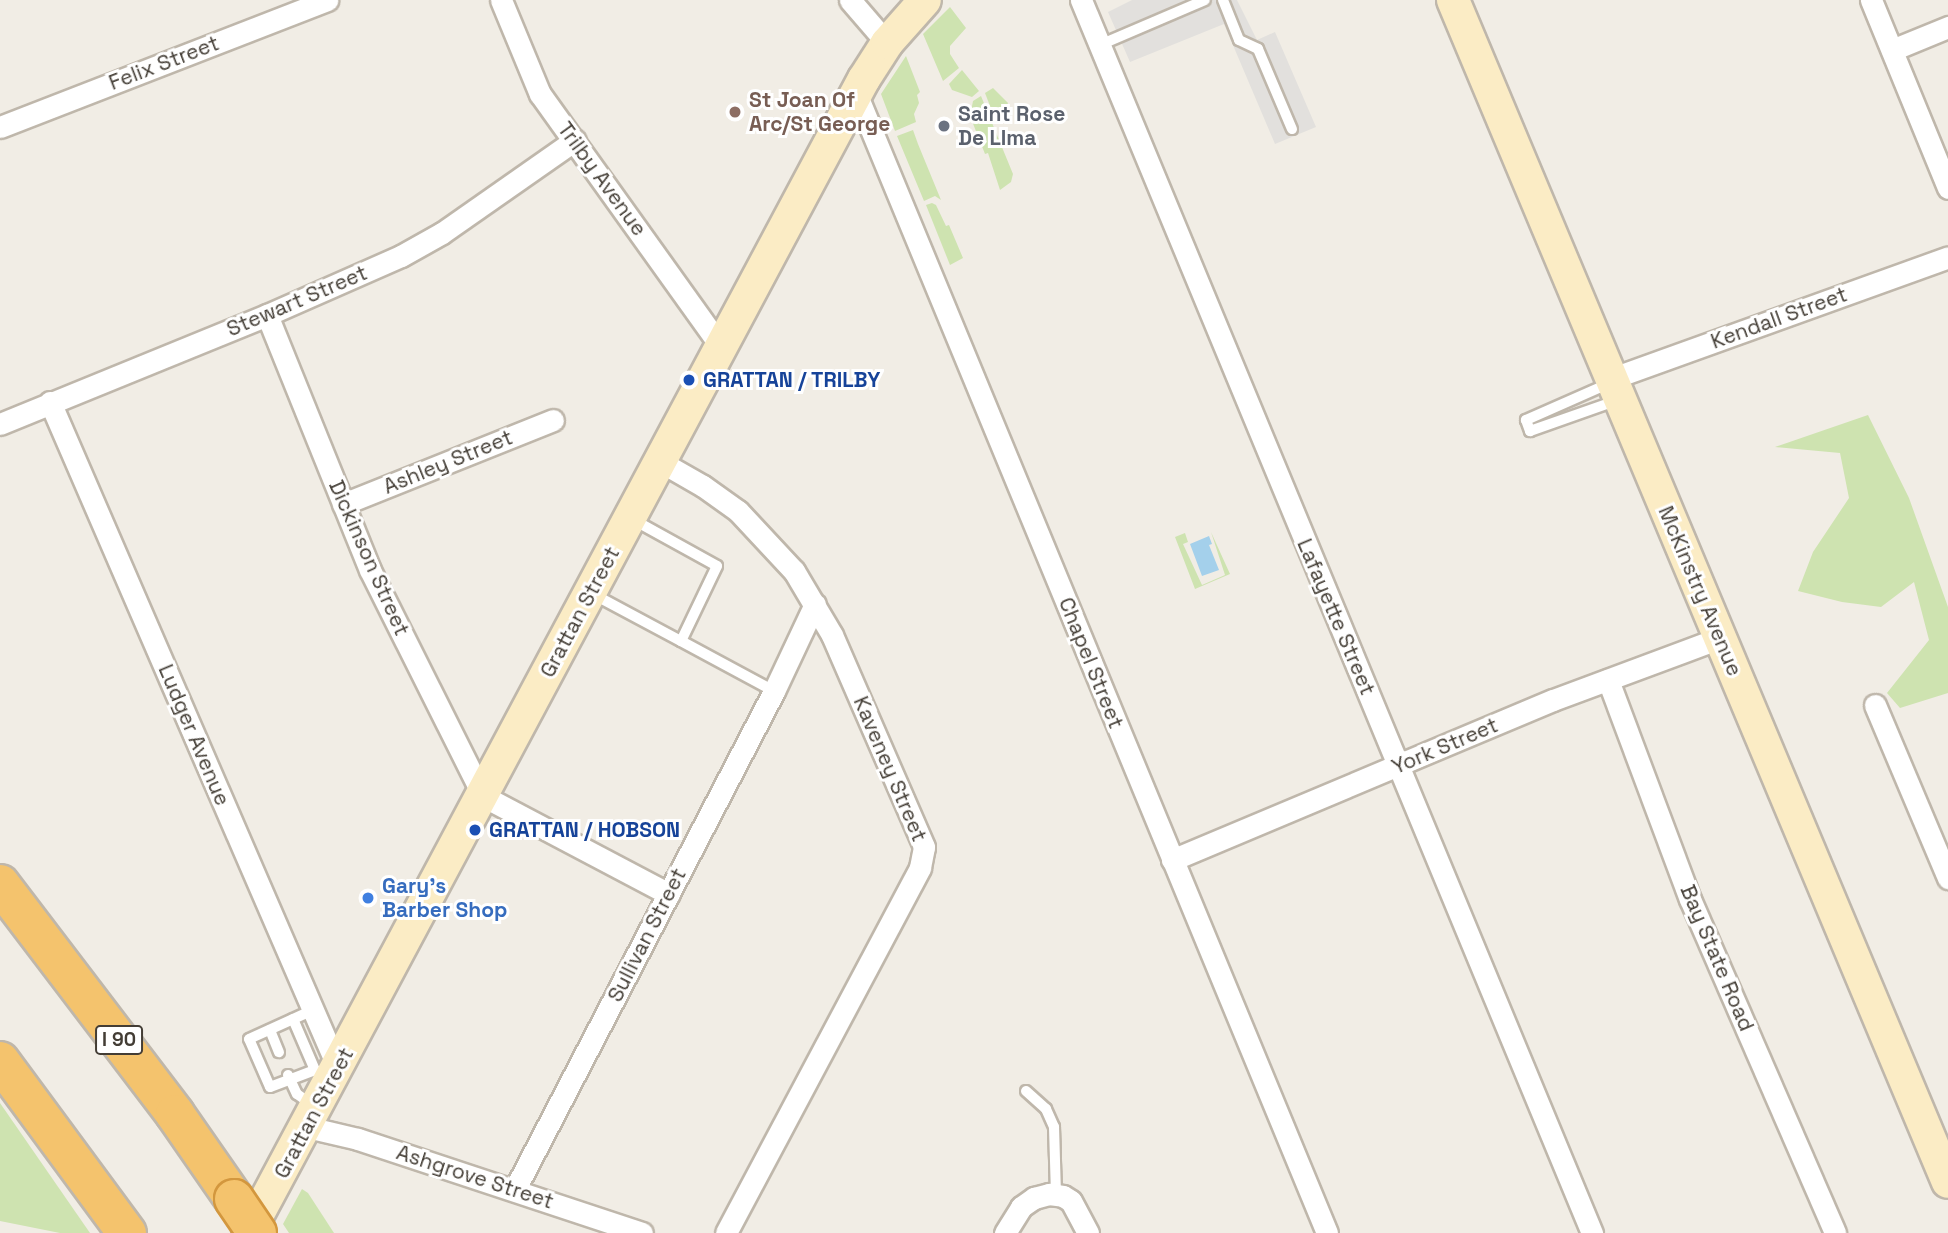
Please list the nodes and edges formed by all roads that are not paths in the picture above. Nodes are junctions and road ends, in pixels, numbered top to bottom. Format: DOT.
graph roads {
  1 [pos="327,0"];
  2 [pos="501,0"];
  3 [pos="850,0"];
  4 [pos="925,0"];
  5 [pos="1082,0"];
  6 [pos="1205,0"];
  7 [pos="1223,0"];
  8 [pos="1453,0"];
  9 [pos="1871,0"];
  10 [pos="1948,27"];
  11 [pos="887,43"];
  12 [pos="1100,45"];
  13 [pos="1892,50"];
  14 [pos="856,93"];
  15 [pos="0,127"];
  16 [pos="1292,129"];
  17 [pos="575,140"];
  18 [pos="1948,188"];
  19 [pos="1948,257"];
  20 [pos="267,315"];
  21 [pos="722,348"];
  22 [pos="1614,387"];
  23 [pos="50,402"];
  24 [pos="553,420"];
  25 [pos="0,424"];
  26 [pos="660,462"];
  27 [pos="343,504"];
  28 [pos="631,518"];
  29 [pos="590,593"];
  30 [pos="815,604"];
  31 [pos="1720,639"];
  32 [pos="681,641"];
  33 [pos="1608,680"];
  34 [pos="774,691"];
  35 [pos="1875,705"];
  36 [pos="1399,766"];
  37 [pos="482,796"];
  38 [pos="1172,860"];
  39 [pos="1948,878"];
  40 [pos="0,884"];
  41 [pos="669,894"];
  42 [pos="313,1010"];
  43 [pos="293,1019"];
  44 [pos="270,1030"];
  45 [pos="279,1052"];
  46 [pos="0,1060"];
  47 [pos="338,1068"];
  48 [pos="289,1077"];
  49 [pos="1026,1091"];
  50 [pos="312,1117"];
  51 [pos="1948,1182"];
  52 [pos="515,1189"];
  53 [pos="1056,1194"];
  54 [pos="241,1216"];
  55 [pos="127,1233"];
  56 [pos="257,1233"];
  57 [pos="642,1233"];
  58 [pos="726,1233"];
  59 [pos="1005,1233"];
  60 [pos="1088,1233"];
  61 [pos="1327,1233"];
  62 [pos="1592,1233"];
  63 [pos="1835,1233"];
  1 -- 15 [label="street, Felix Street"];
  2 -- 17 [label="street, Trilby Avenue"];
  3 -- 11 [label="street"];
  4 -- 11 [label="main road, Grattan Street"];
  5 -- 12 [label="street, Lafayette Street"];
  6 -- 12 [label="lane"];
  7 -- 16 [label="lane"];
  8 -- 22 [label="main road, McKinstry Avenue"];
  9 -- 13 [label="street"];
  10 -- 13 [label="street"];
  11 -- 14 [label="main road, Grattan Street"];
  12 -- 36 [label="street, Lafayette Street"];
  13 -- 18 [label="street"];
  14 -- 21 [label="main road, Grattan Street"];
  14 -- 38 [label="street, Chapel Street"];
  17 -- 20 [label="street, Stewart Street"];
  17 -- 21 [label="street, Trilby Avenue"];
  19 -- 22 [label="street, Kendall Street"];
  20 -- 23 [label="street, Stewart Street"];
  20 -- 27 [label="street, Dickinson Street"];
  21 -- 26 [label="main road, Grattan Street"];
  22 -- 22 [label="lane"];
  22 -- 31 [label="main road, McKinstry Avenue"];
  23 -- 25 [label="street, Stewart Street"];
  23 -- 42 [label="street, Ludger Avenue"];
  24 -- 27 [label="street, Ashley Street"];
  26 -- 28 [label="main road, Grattan Street"];
  26 -- 30 [label="street, Kaveney Street"];
  27 -- 37 [label="street, Dickinson Street"];
  28 -- 29 [label="main road, Grattan Street"];
  28 -- 32 [label="lane"];
  29 -- 32 [label="lane"];
  29 -- 37 [label="main road, Grattan Street"];
  30 -- 34 [label="street, Sullivan Street"];
  30 -- 58 [label="street, Kaveney Street"];
  31 -- 33 [label="street, York Street"];
  31 -- 51 [label="main road, McKinstry Avenue"];
  32 -- 34 [label="lane"];
  33 -- 36 [label="street, York Street"];
  33 -- 63 [label="street, Bay State Road"];
  34 -- 41 [label="street, Sullivan Street"];
  35 -- 39 [label="street"];
  36 -- 38 [label="street, York Street"];
  36 -- 62 [label="street, Lafayette Street"];
  37 -- 41 [label="street"];
  37 -- 47 [label="main road, Grattan Street"];
  38 -- 61 [label="street, Chapel Street"];
  40 -- 54 [label="highway, I 90"];
  41 -- 52 [label="street, Sullivan Street"];
  42 -- 43 [label="lane"];
  42 -- 47 [label="street, Ludger Avenue"];
  43 -- 44 [label="lane"];
  43 -- 48 [label="lane"];
  44 -- 45 [label="lane"];
  44 -- 48 [label="lane"];
  46 -- 55 [label="highway"];
  47 -- 50 [label="main road, Grattan Street"];
  48 -- 50 [label="lane"];
  49 -- 53 [label="lane"];
  50 -- 52 [label="street, Ashgrove Street"];
  50 -- 54 [label="main road, Grattan Street"];
  52 -- 57 [label="street, Ashgrove Street"];
  53 -- 59 [label="street"];
  53 -- 60 [label="street"];
  54 -- 56 [label="highway, I 90, bridge"];
}
